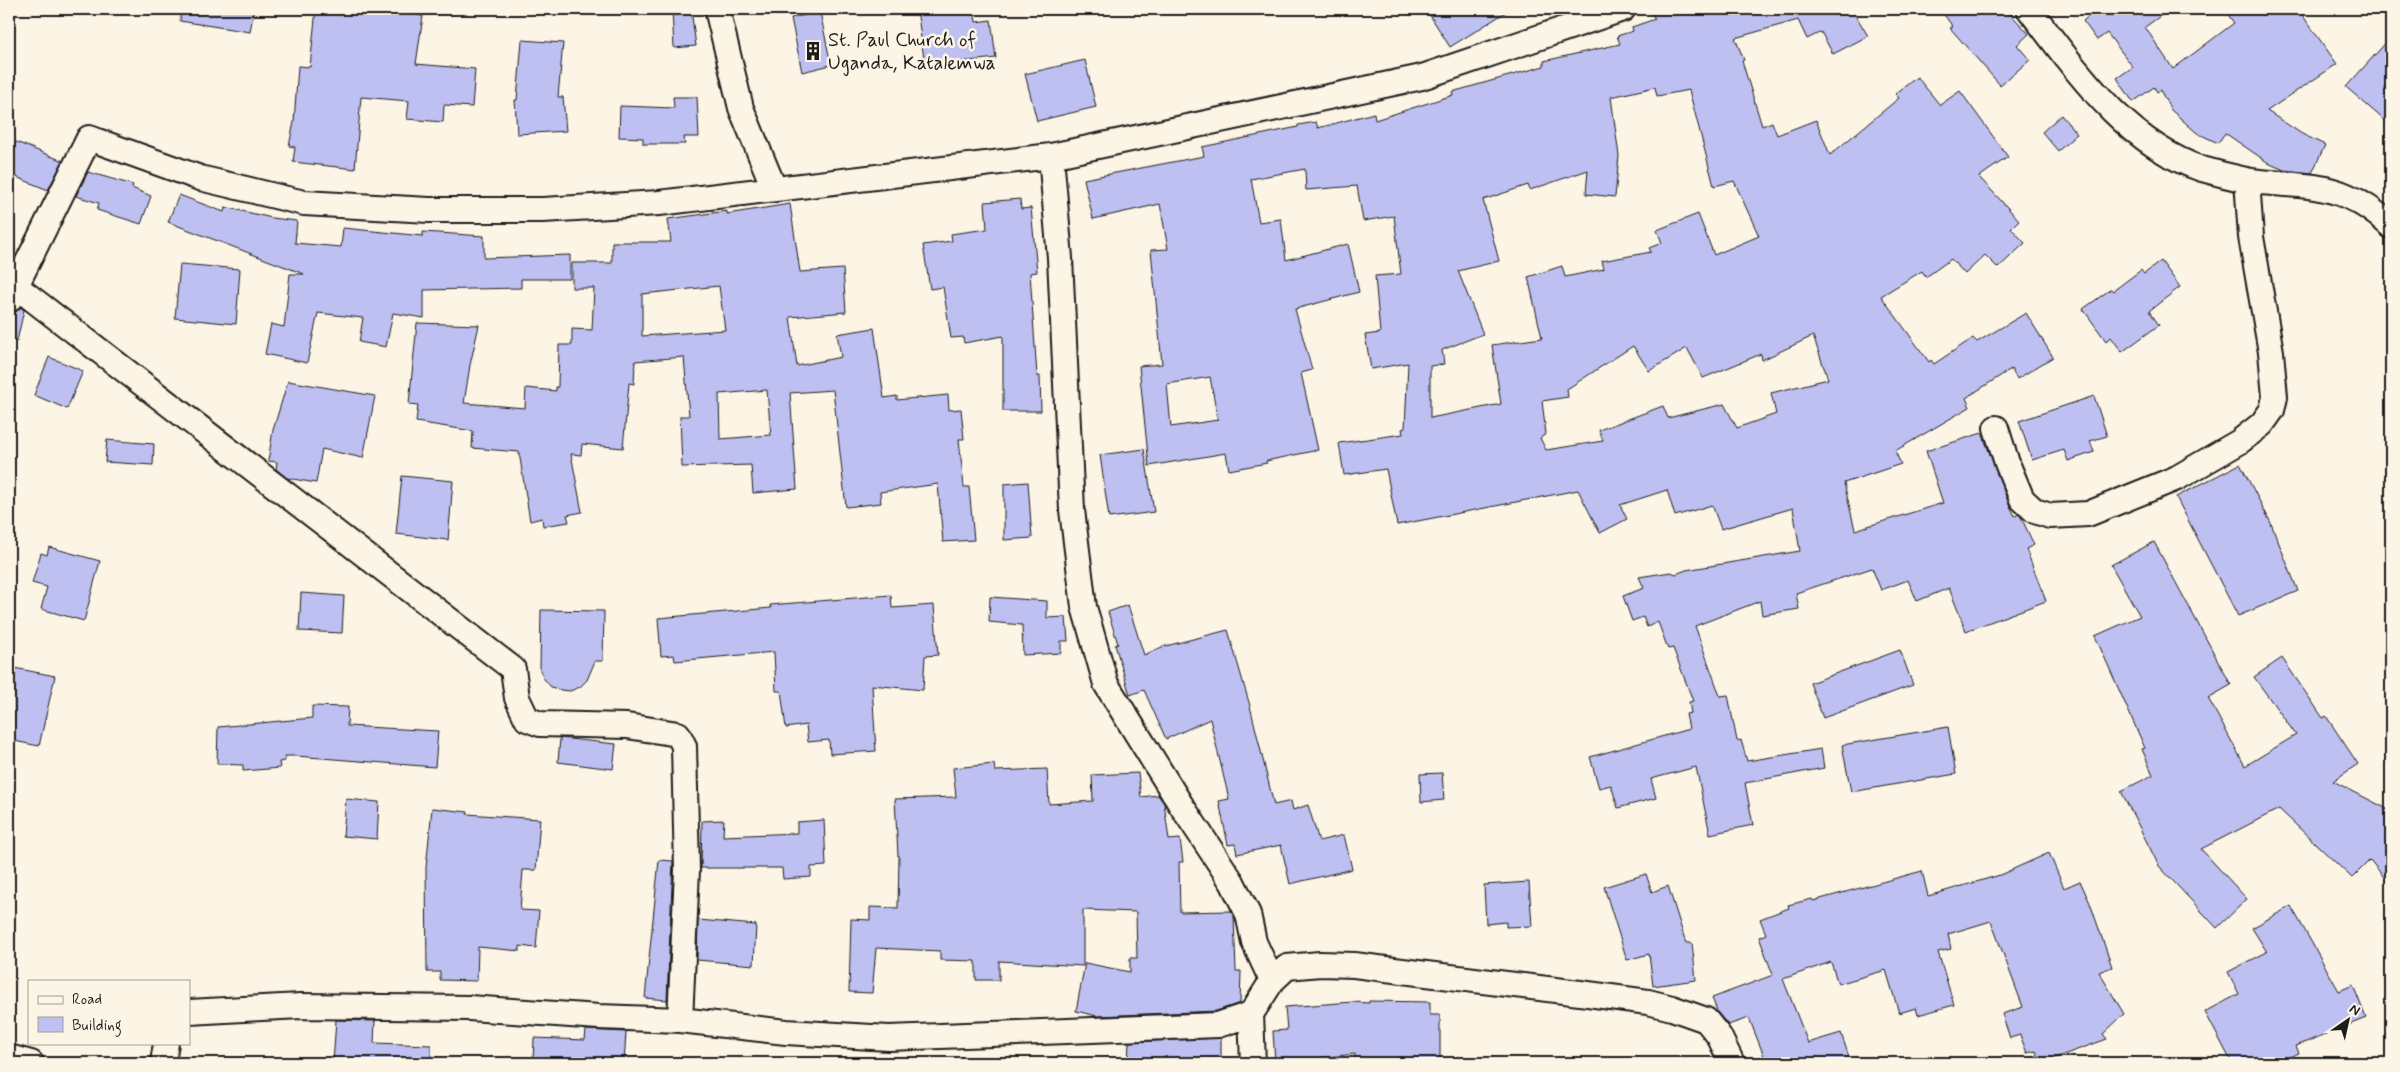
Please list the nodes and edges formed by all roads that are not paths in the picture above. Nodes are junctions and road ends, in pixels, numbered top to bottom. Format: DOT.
graph roads {
  1 [pos="717,9"];
  2 [pos="1623,9"];
  3 [pos="2029,9"];
  4 [pos="1051,156"];
  5 [pos="2247,180"];
  6 [pos="774,188"];
  7 [pos="2391,226"];
  8 [pos="9,281"];
  9 [pos="9,300"];
  10 [pos="1996,428"];
  11 [pos="1272,981"];
  12 [pos="190,1012"];
  13 [pos="1250,1014"];
  14 [pos="680,1020"];
  15 [pos="166,1044"];
  16 [pos="9,1057"];
  17 [pos="31,1063"];
  18 [pos="163,1063"];
  19 [pos="1253,1063"];
  20 [pos="1732,1063"];
  1 -- 6 [label="street"];
  2 -- 4 [label="street"];
  3 -- 5 [label="street"];
  4 -- 6 [label="street"];
  4 -- 11 [label="street"];
  5 -- 7 [label="street"];
  5 -- 10 [label="street"];
  6 -- 9 [label="street"];
  8 -- 14 [label="street"];
  11 -- 13 [label="street"];
  11 -- 20 [label="street"];
  12 -- 14 [label="street"];
  13 -- 14 [label="street"];
  13 -- 19 [label="street"];
  15 -- 18 [label="street"];
  16 -- 17 [label="street"];
}
